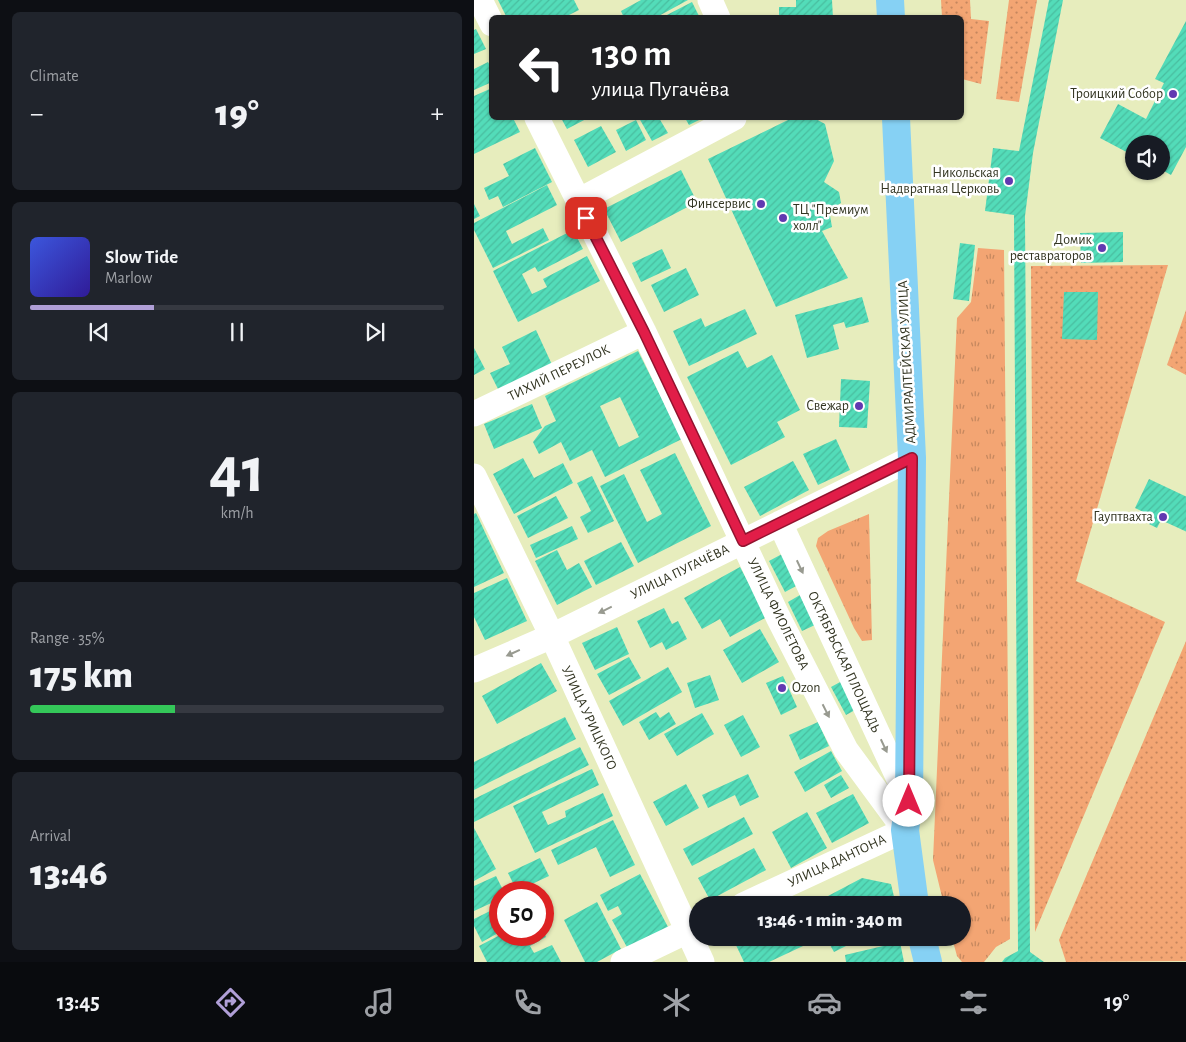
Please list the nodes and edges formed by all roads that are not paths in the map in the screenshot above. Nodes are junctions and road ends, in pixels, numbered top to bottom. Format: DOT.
graph roads {
  1 [pos="480,0"];
  2 [pos="710,0"];
  3 [pos="890,0"];
  4 [pos="717,15"];
  5 [pos="891,15"];
  6 [pos="489,18"];
  7 [pos="538,120"];
  8 [pos="730,120"];
  9 [pos="896,120"];
  10 [pos="578,202"];
  11 [pos="644,332"];
  12 [pos="474,414"];
  13 [pos="912,458"];
  14 [pos="474,476"];
  15 [pos="780,523"];
  16 [pos="743,541"];
  17 [pos="552,636"];
  18 [pos="474,670"];
  19 [pos="909,801"];
  20 [pos="905,830"];
  21 [pos="762,896"];
  22 [pos="914,896"];
  23 [pos="689,922"];
  24 [pos="689,929"];
  25 [pos="697,946"];
  26 [pos="924,946"];
  27 [pos="623,962"];
  28 [pos="702,962"];
  29 [pos="928,962"];
  1 -- 6 [label="street"];
  2 -- 4 [label="street"];
  3 -- 5 [label="main road"];
  7 -- 10 [label="street, УЛИЦА ФИОЛЕТОВА"];
  8 -- 10 [label="street"];
  9 -- 13 [label="main road, АДМИРАЛТЕЙСКАЯ УЛИЦА"];
  10 -- 11 [label="street, УЛИЦА ФИОЛЕТОВА"];
  11 -- 12 [label="street, ТИХИЙ ПЕРЕУЛОК"];
  11 -- 16 [label="street, УЛИЦА ФИОЛЕТОВА"];
  13 -- 15 [label="street, УЛИЦА ПУГАЧЁВА"];
  13 -- 19 [label="main road, АДМИРАЛТЕЙСКАЯ УЛИЦА"];
  14 -- 17 [label="street, УЛИЦА УРИЦКОГО"];
  15 -- 16 [label="street, УЛИЦА ПУГАЧЁВА"];
  15 -- 19 [label="street, ОКТЯБРЬСКАЯ ПЛОЩАДЬ, one-way"];
  16 -- 17 [label="street, УЛИЦА ПУГАЧЁВА, one-way"];
  16 -- 20 [label="street, УЛИЦА ФИОЛЕТОВА, one-way"];
  17 -- 18 [label="street, УЛИЦА ПУГАЧЁВА, one-way"];
  17 -- 23 [label="street, УЛИЦА УРИЦКОГО"];
  19 -- 20 [label="main road, АДМИРАЛТЕЙСКАЯ УЛИЦА"];
  20 -- 21 [label="street, УЛИЦА ДАНТОНА"];
  20 -- 22 [label="main road, АДМИРАЛТЕЙСКАЯ УЛИЦА"];
  24 -- 27 [label="street"];
  25 -- 28 [label="street, УЛИЦА УРИЦКОГО"];
  26 -- 29 [label="main road"];
}
